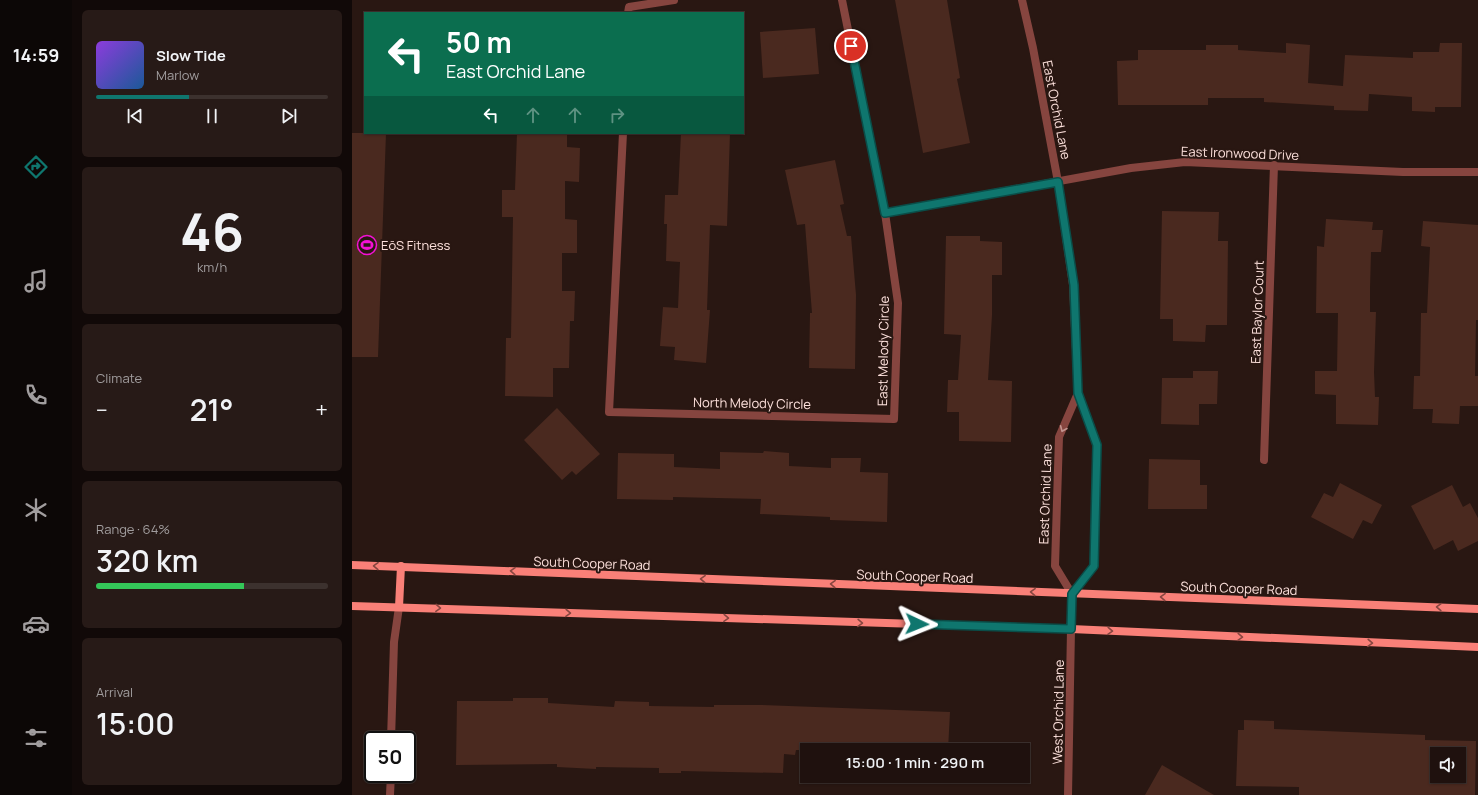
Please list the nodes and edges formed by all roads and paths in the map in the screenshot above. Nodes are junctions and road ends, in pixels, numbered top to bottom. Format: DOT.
graph roads {
  1 [pos="674,0"];
  2 [pos="842,0"];
  3 [pos="1022,0"];
  4 [pos="629,10"];
  5 [pos="623,134"];
  6 [pos="1274,165"];
  7 [pos="1478,172"];
  8 [pos="1058,182"];
  9 [pos="885,213"];
  10 [pos="1078,393"];
  11 [pos="894,419"];
  12 [pos="1264,460"];
  13 [pos="352,565"];
  14 [pos="401,566"];
  15 [pos="1072,594"];
  16 [pos="352,606"];
  17 [pos="399,607"];
  18 [pos="1478,609"];
  19 [pos="1071,629"];
  20 [pos="1478,647"];
  21 [pos="392,731"];
  22 [pos="391,783"];
  23 [pos="390,795"];
  24 [pos="1068,795"];
  1 -- 4 [label="street"];
  2 -- 9 [label="street, East Melody Circle"];
  3 -- 8 [label="street, East Orchid Lane"];
  5 -- 11 [label="street, North Melody Circle"];
  6 -- 7 [label="street, East Ironwood Drive"];
  6 -- 8 [label="street, East Ironwood Drive"];
  6 -- 12 [label="street, East Baylor Court"];
  8 -- 9 [label="street, East Ironwood Drive"];
  8 -- 10 [label="street, East Orchid Lane"];
  9 -- 11 [label="street, East Melody Circle"];
  10 -- 15 [label="street, East Orchid Lane, one-way"];
  10 -- 15 [label="street, East Orchid Lane"];
  14 -- 13 [label="main road, South Cooper Road, one-way"];
  15 -- 14 [label="main road, South Cooper Road, one-way"];
  14 -- 17 [label="main road"];
  18 -- 15 [label="main road, South Cooper Road, one-way"];
  15 -- 19 [label="street"];
  16 -- 17 [label="main road"];
  17 -- 19 [label="main road, one-way"];
  17 -- 21 [label="street"];
  19 -- 20 [label="main road, one-way"];
  19 -- 24 [label="street, West Orchid Lane"];
  22 -- 23 [label="street"];
}
